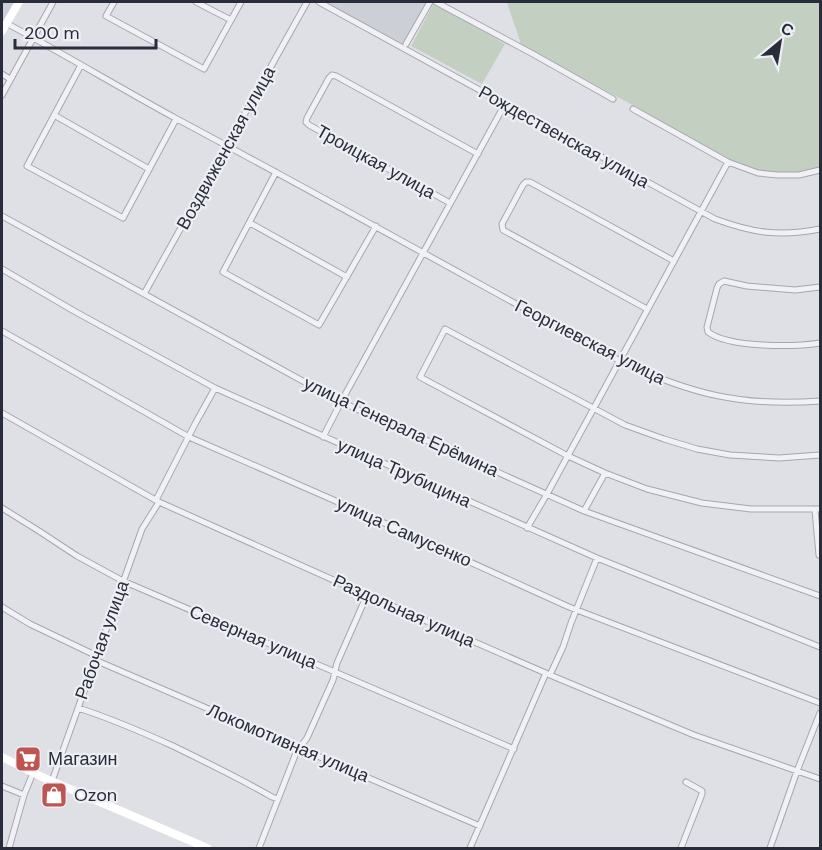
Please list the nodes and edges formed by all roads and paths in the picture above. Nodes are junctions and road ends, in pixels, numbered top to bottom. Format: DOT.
graph roads {
  1 [pos="19,2"];
  2 [pos="53,2"];
  3 [pos="114,2"];
  4 [pos="196,2"];
  5 [pos="241,2"];
  6 [pos="307,2"];
  7 [pos="319,2"];
  8 [pos="430,2"];
  9 [pos="436,2"];
  10 [pos="231,21"];
  11 [pos="6,23"];
  12 [pos="2,32"];
  13 [pos="34,38"];
  14 [pos="406,44"];
  15 [pos="81,65"];
  16 [pos="2,74"];
  17 [pos="10,79"];
  18 [pos="2,95"];
  19 [pos="613,99"];
  20 [pos="505,104"];
  21 [pos="633,109"];
  22 [pos="54,116"];
  23 [pos="176,118"];
  24 [pos="227,145"];
  25 [pos="478,154"];
  26 [pos="728,162"];
  27 [pos="149,169"];
  28 [pos="820,170"];
  29 [pos="276,172"];
  30 [pos="450,203"];
  31 [pos="701,212"];
  32 [pos="2,216"];
  33 [pos="249,223"];
  34 [pos="376,226"];
  35 [pos="820,230"];
  36 [pos="820,237"];
  37 [pos="423,254"];
  38 [pos="674,261"];
  39 [pos="2,269"];
  40 [pos="347,277"];
  41 [pos="820,287"];
  42 [pos="144,294"];
  43 [pos="647,309"];
  44 [pos="2,332"];
  45 [pos="820,343"];
  46 [pos="620,361"];
  47 [pos="215,388"];
  48 [pos="820,401"];
  49 [pos="341,402"];
  50 [pos="593,408"];
  51 [pos="2,412"];
  52 [pos="189,437"];
  53 [pos="323,437"];
  54 [pos="820,455"];
  55 [pos="568,456"];
  56 [pos="605,473"];
  57 [pos="547,494"];
  58 [pos="157,501"];
  59 [pos="2,508"];
  60 [pos="818,509"];
  61 [pos="584,511"];
  62 [pos="527,528"];
  63 [pos="819,555"];
  64 [pos="597,558"];
  65 [pos="123,581"];
  66 [pos="367,595"];
  67 [pos="820,596"];
  68 [pos="2,607"];
  69 [pos="576,609"];
  70 [pos="820,647"];
  71 [pos="96,658"];
  72 [pos="334,672"];
  73 [pos="548,674"];
  74 [pos="820,703"];
  75 [pos="78,708"];
  76 [pos="820,713"];
  77 [pos="300,748"];
  78 [pos="514,749"];
  79 [pos="2,757"];
  80 [pos="797,771"];
  81 [pos="33,773"];
  82 [pos="820,779"];
  83 [pos="52,782"];
  84 [pos="686,782"];
  85 [pos="2,786"];
  86 [pos="24,795"];
  87 [pos="278,799"];
  88 [pos="480,826"];
  89 [pos="9,849"];
  90 [pos="207,849"];
  91 [pos="259,849"];
  92 [pos="470,849"];
  93 [pos="681,849"];
  94 [pos="770,849"];
  1 -- 11 [label="main road"];
  2 -- 13 [label="street"];
  3 -- 10 [label="street"];
  4 -- 10 [label="street"];
  5 -- 10 [label="street"];
  6 -- 24 [label="street, Воздвиженская улица"];
  7 -- 20 [label="street, Рождественская улица"];
  8 -- 14 [label="street"];
  9 -- 19 [label="street"];
  11 -- 12 [label="main road"];
  11 -- 13 [label="street, Георгиевская улица"];
  13 -- 15 [label="street, Георгиевская улица"];
  13 -- 17 [label="street"];
  15 -- 22 [label="street"];
  15 -- 23 [label="street, Георгиевская улица"];
  16 -- 17 [label="street"];
  17 -- 18 [label="street"];
  20 -- 25 [label="street, Троицкая улица"];
  20 -- 31 [label="street, Рождественская улица"];
  21 -- 26 [label="street"];
  22 -- 27 [label="street"];
  22 -- 27 [label="street"];
  23 -- 24 [label="street, Георгиевская улица"];
  23 -- 27 [label="street"];
  24 -- 29 [label="street, Георгиевская улица"];
  24 -- 42 [label="street, Воздвиженская улица"];
  25 -- 30 [label="street, Троицкая улица"];
  25 -- 30 [label="street, Троицкая улица"];
  26 -- 28 [label="street"];
  26 -- 31 [label="street"];
  29 -- 33 [label="street"];
  29 -- 34 [label="street, Георгиевская улица"];
  30 -- 37 [label="street, Троицкая улица"];
  31 -- 35 [label="street, Рождественская улица"];
  31 -- 38 [label="street"];
  32 -- 42 [label="street, улица Генерала Ерёмина"];
  33 -- 40 [label="street"];
  33 -- 40 [label="street"];
  34 -- 37 [label="street, Георгиевская улица"];
  34 -- 40 [label="street"];
  35 -- 36 [label="street"];
  37 -- 46 [label="street, Георгиевская улица"];
  37 -- 49 [label="street, Троицкая улица"];
  38 -- 43 [label="street"];
  38 -- 43 [label="street"];
  39 -- 47 [label="street, улица Трубицина"];
  41 -- 45 [label="street"];
  42 -- 49 [label="street, улица Генерала Ерёмина"];
  43 -- 46 [label="street"];
  44 -- 52 [label="street, улица Самусенко"];
  46 -- 48 [label="street, Георгиевская улица"];
  46 -- 50 [label="street"];
  47 -- 52 [label="street, Рабочая улица"];
  47 -- 53 [label="street, улица Трубицина"];
  49 -- 53 [label="street, Троицкая улица"];
  49 -- 57 [label="street, улица Генерала Ерёмина"];
  50 -- 54 [label="street"];
  50 -- 55 [label="street"];
  50 -- 55 [label="street"];
  51 -- 58 [label="street, Раздольная улица"];
  52 -- 58 [label="street, Рабочая улица"];
  52 -- 69 [label="street, улица Самусенко"];
  53 -- 62 [label="street, улица Трубицина"];
  55 -- 56 [label="street"];
  55 -- 57 [label="street"];
  56 -- 60 [label="street"];
  56 -- 61 [label="street"];
  57 -- 61 [label="street, улица Генерала Ерёмина"];
  57 -- 62 [label="street"];
  58 -- 65 [label="street, Рабочая улица"];
  58 -- 66 [label="street, Раздольная улица"];
  59 -- 65 [label="street, Северная улица"];
  60 -- 63 [label="street"];
  61 -- 67 [label="street, улица Генерала Ерёмина"];
  62 -- 64 [label="street, улица Трубицина"];
  64 -- 69 [label="street"];
  64 -- 70 [label="street, улица Трубицина"];
  65 -- 71 [label="street, Рабочая улица"];
  65 -- 72 [label="street, Северная улица"];
  66 -- 72 [label="street"];
  66 -- 73 [label="street, Раздольная улица"];
  68 -- 71 [label="street, Локомотивная улица"];
  69 -- 73 [label="street"];
  69 -- 74 [label="street, улица Самусенко"];
  71 -- 75 [label="street, Рабочая улица"];
  71 -- 77 [label="street, Локомотивная улица"];
  72 -- 77 [label="street"];
  72 -- 78 [label="street, Северная улица"];
  73 -- 78 [label="street"];
  73 -- 80 [label="street, Раздольная улица"];
  75 -- 83 [label="street, Рабочая улица"];
  75 -- 87 [label="street"];
  76 -- 80 [label="street"];
  77 -- 87 [label="street"];
  77 -- 88 [label="street, Локомотивная улица"];
  78 -- 88 [label="street"];
  79 -- 81 [label="main road"];
  80 -- 82 [label="street, Раздольная улица"];
  80 -- 94 [label="street"];
  81 -- 83 [label="main road"];
  81 -- 86 [label="street"];
  83 -- 90 [label="main road"];
  84 -- 93 [label="street"];
  85 -- 86 [label="street"];
  86 -- 89 [label="street"];
  87 -- 91 [label="street"];
  88 -- 92 [label="street"];
}
